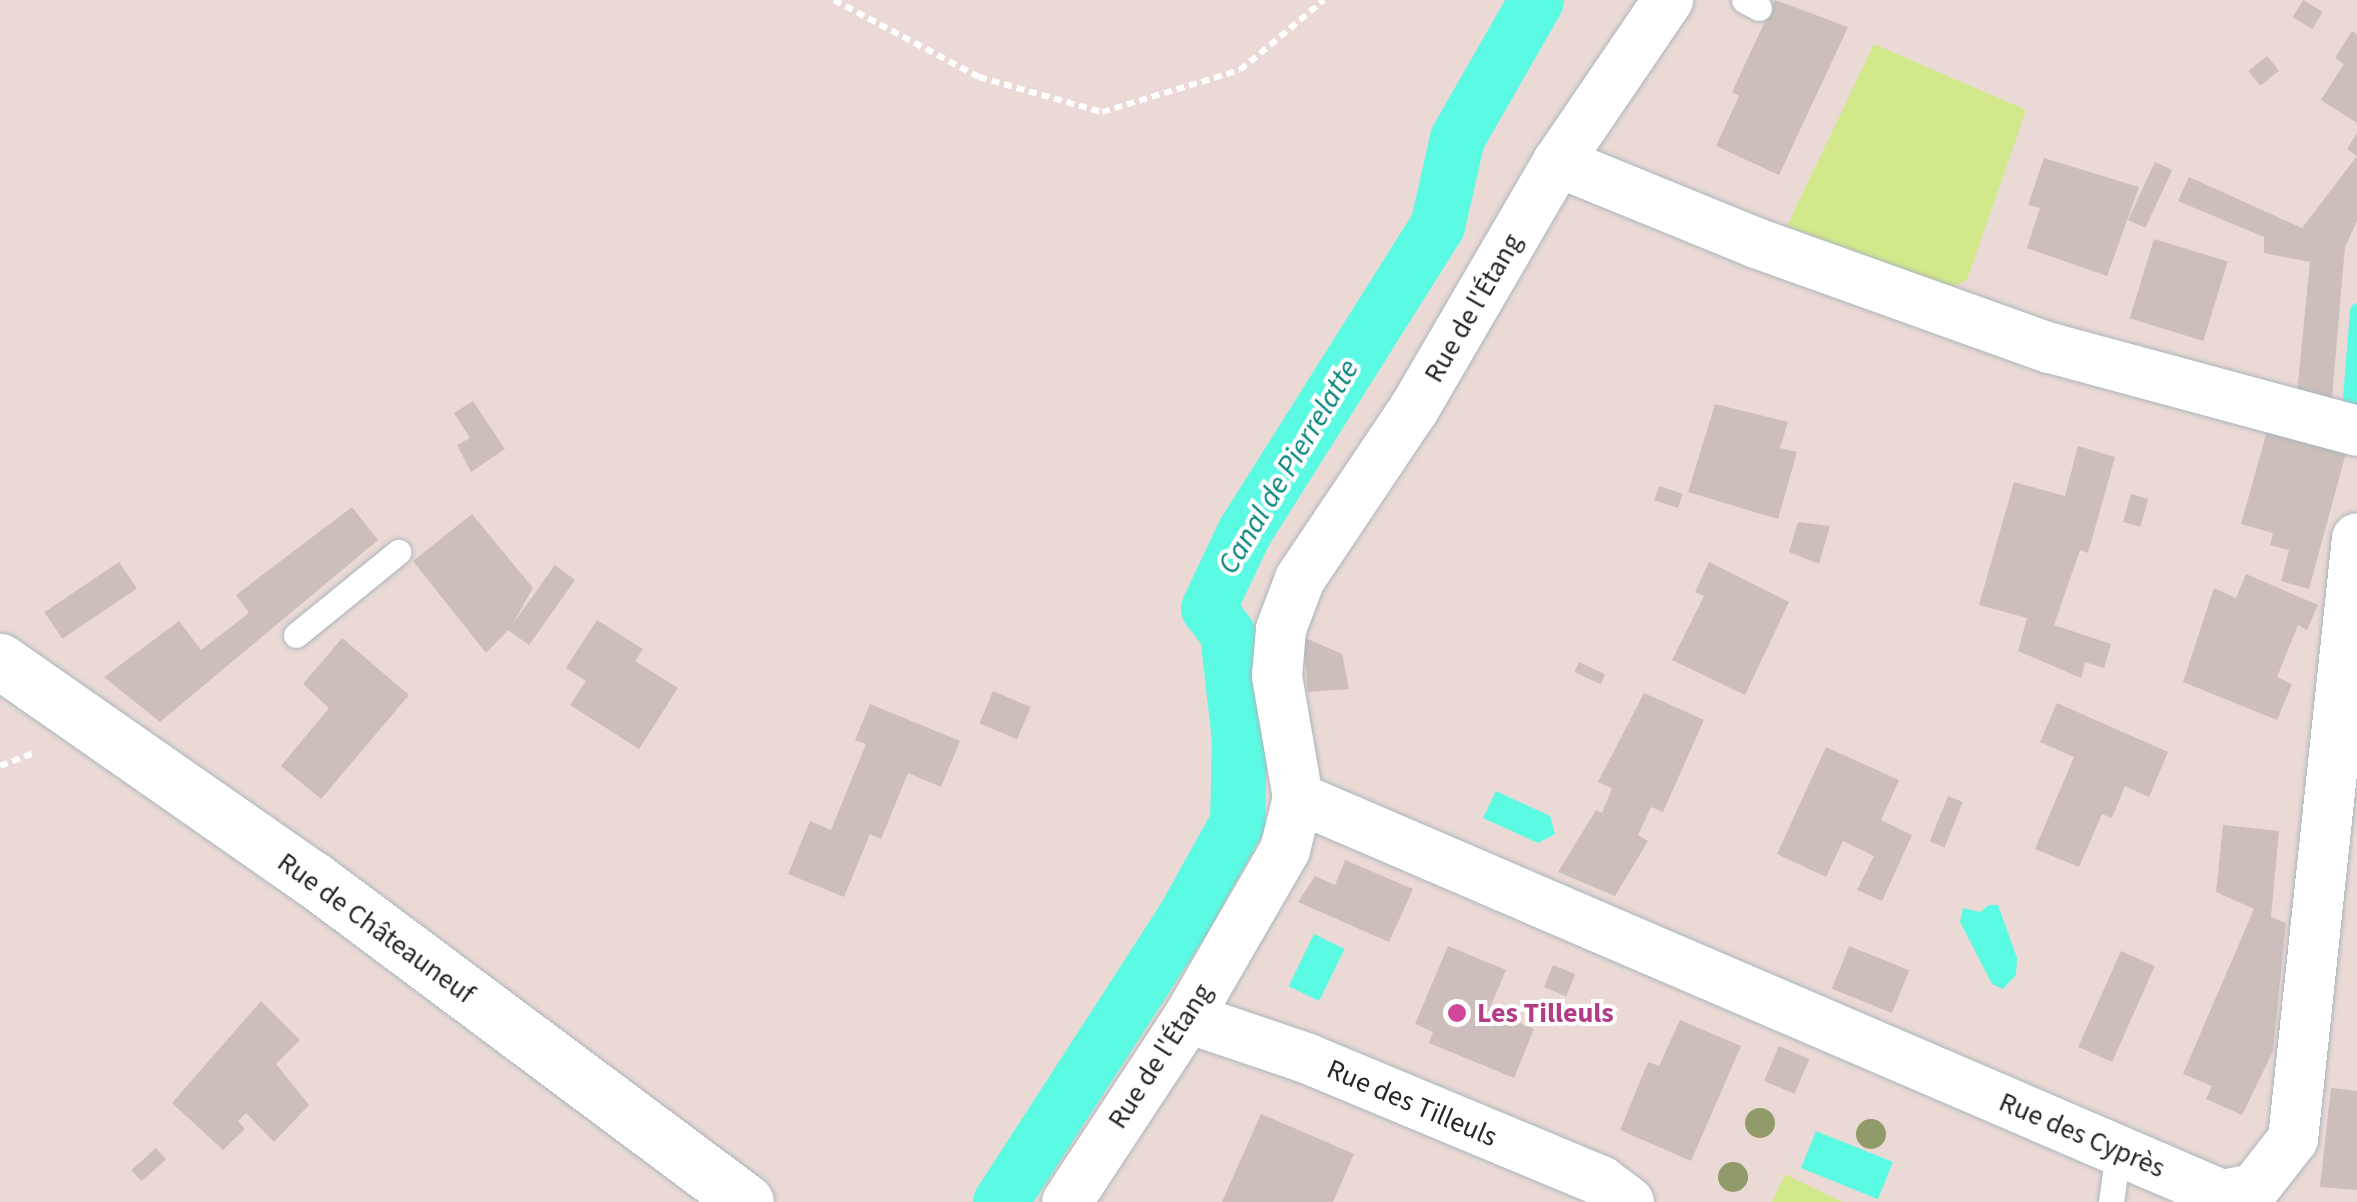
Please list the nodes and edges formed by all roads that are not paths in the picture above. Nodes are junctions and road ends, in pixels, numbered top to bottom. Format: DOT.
graph roads {
  1 [pos="1668,0"];
  2 [pos="1558,162"];
  3 [pos="2357,431"];
  4 [pos="2357,538"];
  5 [pos="398,552"];
  6 [pos="296,635"];
  7 [pos="0,660"];
  8 [pos="1298,798"];
  9 [pos="1188,1018"];
  10 [pos="2118,1151"];
  11 [pos="746,1202"];
  12 [pos="1066,1202"];
  13 [pos="1629,1202"];
  14 [pos="2111,1202"];
  1 -- 2 [label="street, Rue de l'Étang"];
  2 -- 3 [label="street"];
  2 -- 8 [label="street, Rue de l'Étang"];
  4 -- 10 [label="street, Rue des Cyprès"];
  5 -- 6 [label="lane"];
  7 -- 11 [label="main road, Rue de Châteauneuf"];
  8 -- 9 [label="street, Rue de l'Étang"];
  8 -- 10 [label="street, Rue des Cyprès"];
  9 -- 12 [label="street, Rue de l'Étang"];
  9 -- 13 [label="street, Rue des Tilleuls"];
  10 -- 14 [label="lane"];
}
